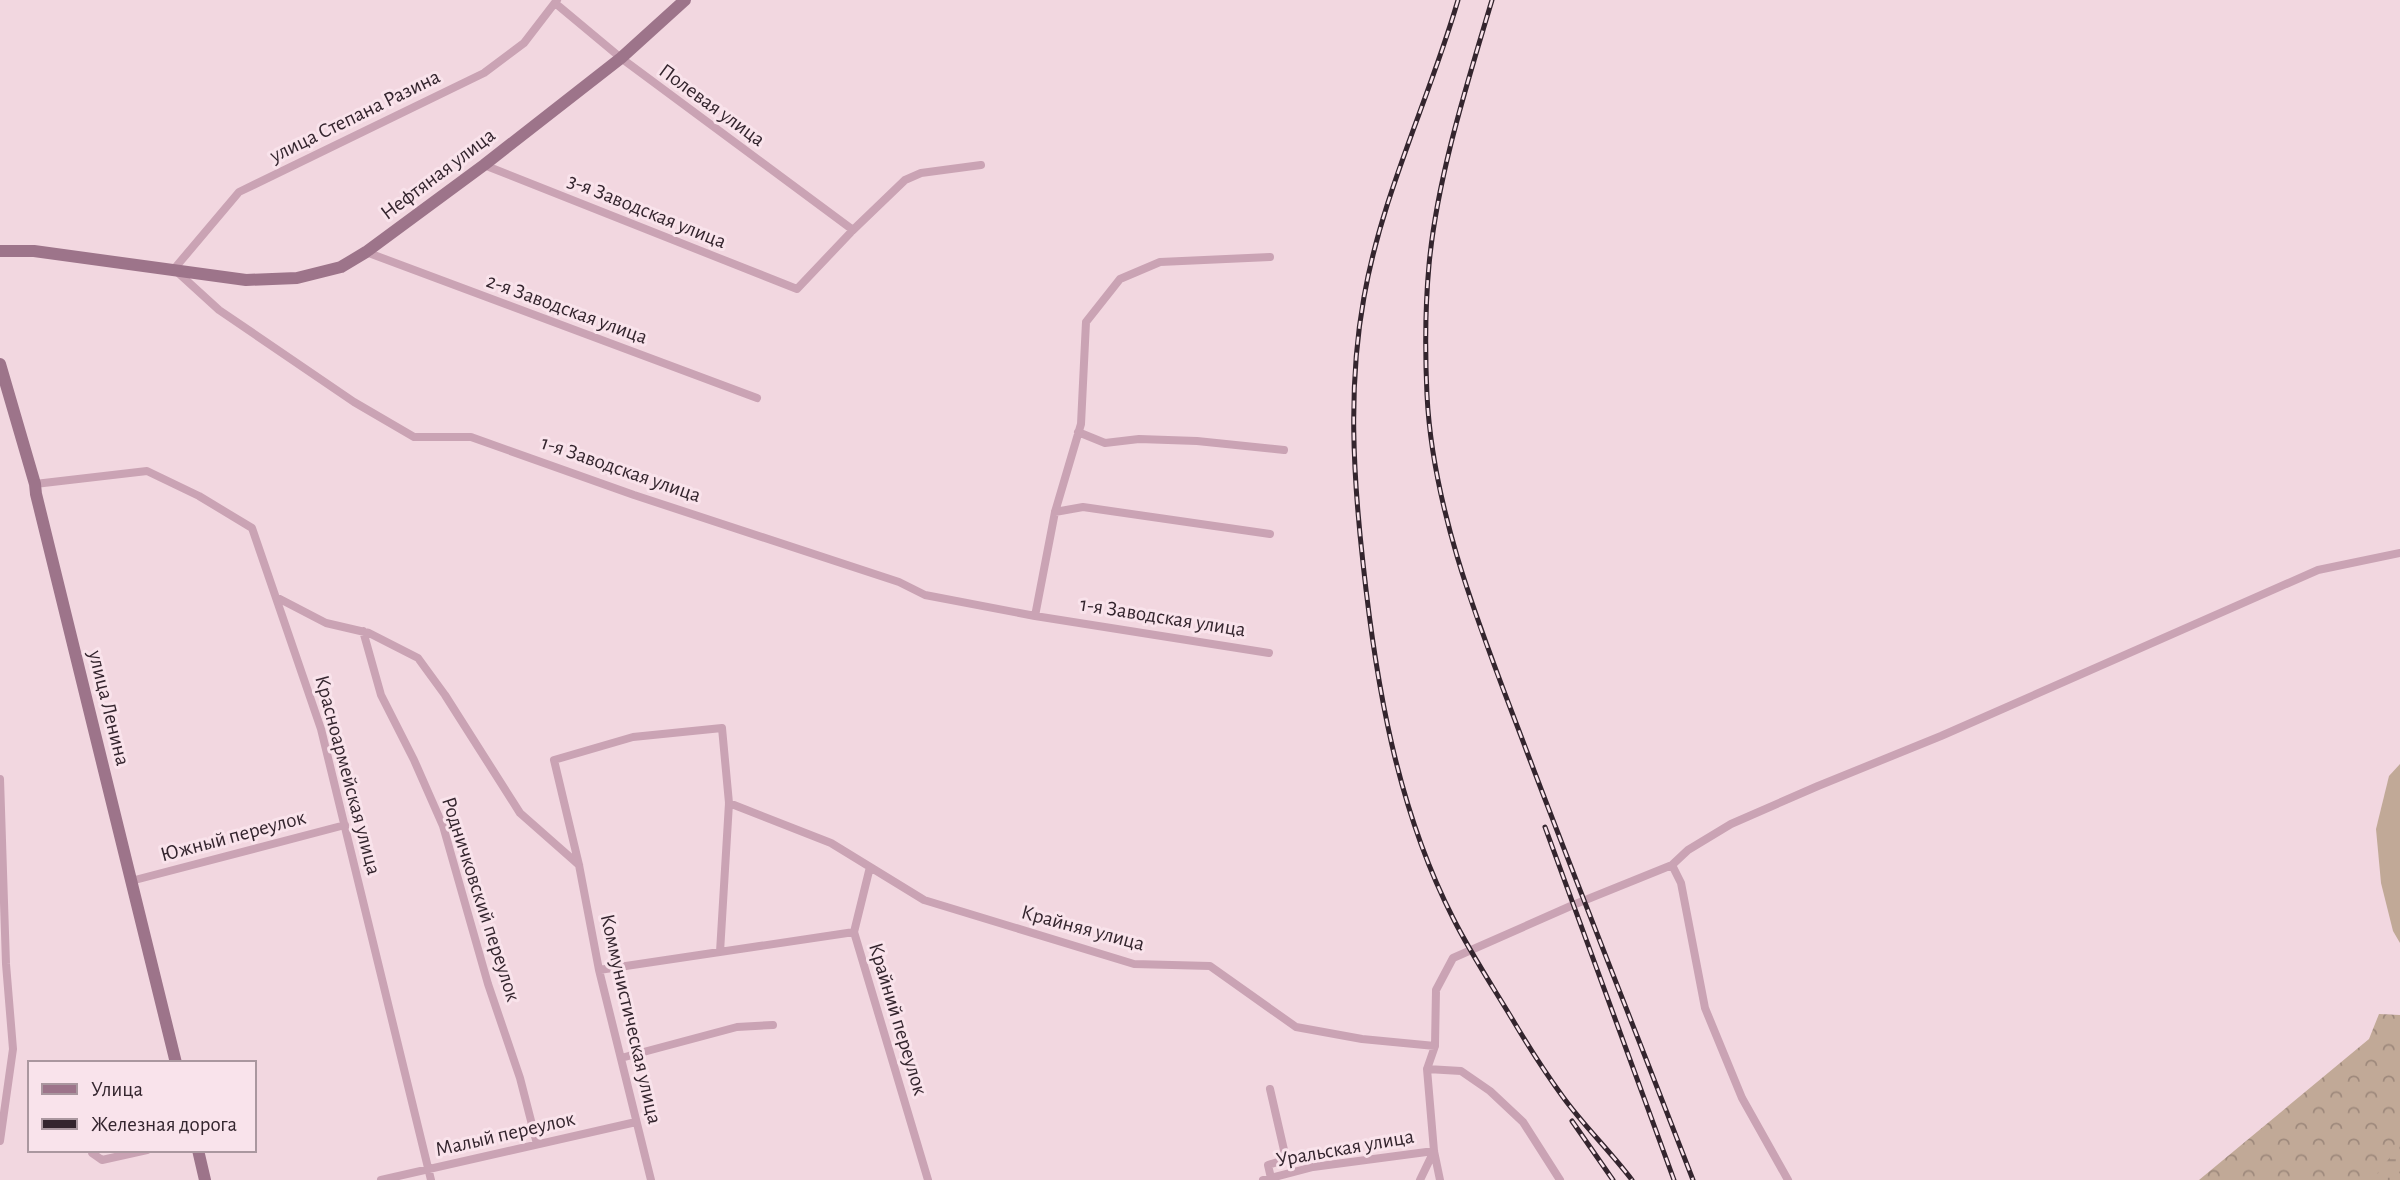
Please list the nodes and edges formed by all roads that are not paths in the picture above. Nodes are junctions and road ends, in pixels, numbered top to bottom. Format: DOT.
graph roads {
  1 [pos="685,0"];
  2 [pos="556,1"];
  3 [pos="621,58"];
  4 [pos="484,165"];
  5 [pos="981,165"];
  6 [pos="853,230"];
  7 [pos="0,251"];
  8 [pos="366,253"];
  9 [pos="1270,257"];
  10 [pos="174,269"];
  11 [pos="0,364"];
  12 [pos="757,398"];
  13 [pos="6,408"];
  14 [pos="1078,432"];
  15 [pos="1284,450"];
  16 [pos="35,484"];
  17 [pos="1055,512"];
  18 [pos="1270,534"];
  19 [pos="2400,553"];
  20 [pos="276,597"];
  21 [pos="1035,616"];
  22 [pos="363,631"];
  23 [pos="1269,653"];
  24 [pos="0,779"];
  25 [pos="729,803"];
  26 [pos="345,825"];
  27 [pos="579,865"];
  28 [pos="1672,865"];
  29 [pos="870,867"];
  30 [pos="131,881"];
  31 [pos="854,932"];
  32 [pos="720,952"];
  33 [pos="599,970"];
  34 [pos="774,1025"];
  35 [pos="1435,1046"];
  36 [pos="621,1058"];
  37 [pos="176,1061"];
  38 [pos="1427,1069"];
  39 [pos="1270,1089"];
  40 [pos="636,1122"];
  41 [pos="0,1141"];
  42 [pos="537,1144"];
  43 [pos="1434,1151"];
  44 [pos="92,1152"];
  45 [pos="138,1152"];
  46 [pos="198,1152"];
  47 [pos="429,1169"];
  48 [pos="1267,1179"];
  49 [pos="205,1180"];
  50 [pos="381,1180"];
  51 [pos="431,1180"];
  52 [pos="651,1180"];
  53 [pos="928,1180"];
  54 [pos="1420,1180"];
  55 [pos="1440,1180"];
  56 [pos="1560,1180"];
  57 [pos="1788,1180"];
  1 -- 3 [label="main road, Нефтяная улица"];
  2 -- 3 [label="street, Полевая улица"];
  2 -- 10 [label="street, улица Степана Разина"];
  3 -- 4 [label="main road, Нефтяная улица"];
  3 -- 6 [label="street, Полевая улица"];
  4 -- 6 [label="street, 3-я Заводская улица"];
  4 -- 8 [label="main road, Нефтяная улица"];
  5 -- 6 [label="street"];
  7 -- 10 [label="main road"];
  8 -- 10 [label="main road, Нефтяная улица"];
  8 -- 12 [label="street, 2-я Заводская улица"];
  9 -- 14 [label="street"];
  10 -- 21 [label="street, 1-я Заводская улица"];
  11 -- 13 [label="main road, улица Ленина"];
  13 -- 16 [label="main road, улица Ленина"];
  14 -- 15 [label="street"];
  14 -- 17 [label="street"];
  16 -- 20 [label="street, Красноармейская улица"];
  16 -- 30 [label="main road, улица Ленина"];
  17 -- 18 [label="street"];
  17 -- 21 [label="street"];
  19 -- 28 [label="street"];
  20 -- 22 [label="street"];
  20 -- 26 [label="street, Красноармейская улица"];
  21 -- 23 [label="street, 1-я Заводская улица"];
  22 -- 27 [label="street"];
  22 -- 42 [label="street, Родничковский переулок"];
  24 -- 41 [label="street"];
  25 -- 27 [label="street, Коммунистическая улица"];
  25 -- 29 [label="street, Крайняя улица"];
  25 -- 32 [label="street"];
  26 -- 30 [label="street, Южный переулок"];
  26 -- 47 [label="street, Красноармейская улица"];
  27 -- 33 [label="street, Коммунистическая улица"];
  28 -- 35 [label="street"];
  28 -- 57 [label="street"];
  29 -- 31 [label="street, Крайний переулок"];
  29 -- 35 [label="street, Крайняя улица"];
  30 -- 37 [label="main road, улица Ленина"];
  31 -- 32 [label="street"];
  31 -- 53 [label="street, Крайний переулок"];
  32 -- 33 [label="street"];
  33 -- 36 [label="street, Коммунистическая улица"];
  34 -- 36 [label="street"];
  35 -- 38 [label="street"];
  36 -- 40 [label="street, Коммунистическая улица"];
  38 -- 43 [label="street"];
  38 -- 56 [label="street"];
  39 -- 48 [label="street"];
  40 -- 42 [label="street, Малый переулок"];
  40 -- 52 [label="street, Коммунистическая улица"];
  42 -- 47 [label="street, Малый переулок"];
  43 -- 48 [label="street, Уральская улица"];
  43 -- 54 [label="street"];
  43 -- 55 [label="street"];
  44 -- 45 [label="street"];
  46 -- 49 [label="main road"];
  47 -- 50 [label="street, Малый переулок"];
  47 -- 51 [label="street, Красноармейская улица"];
}
